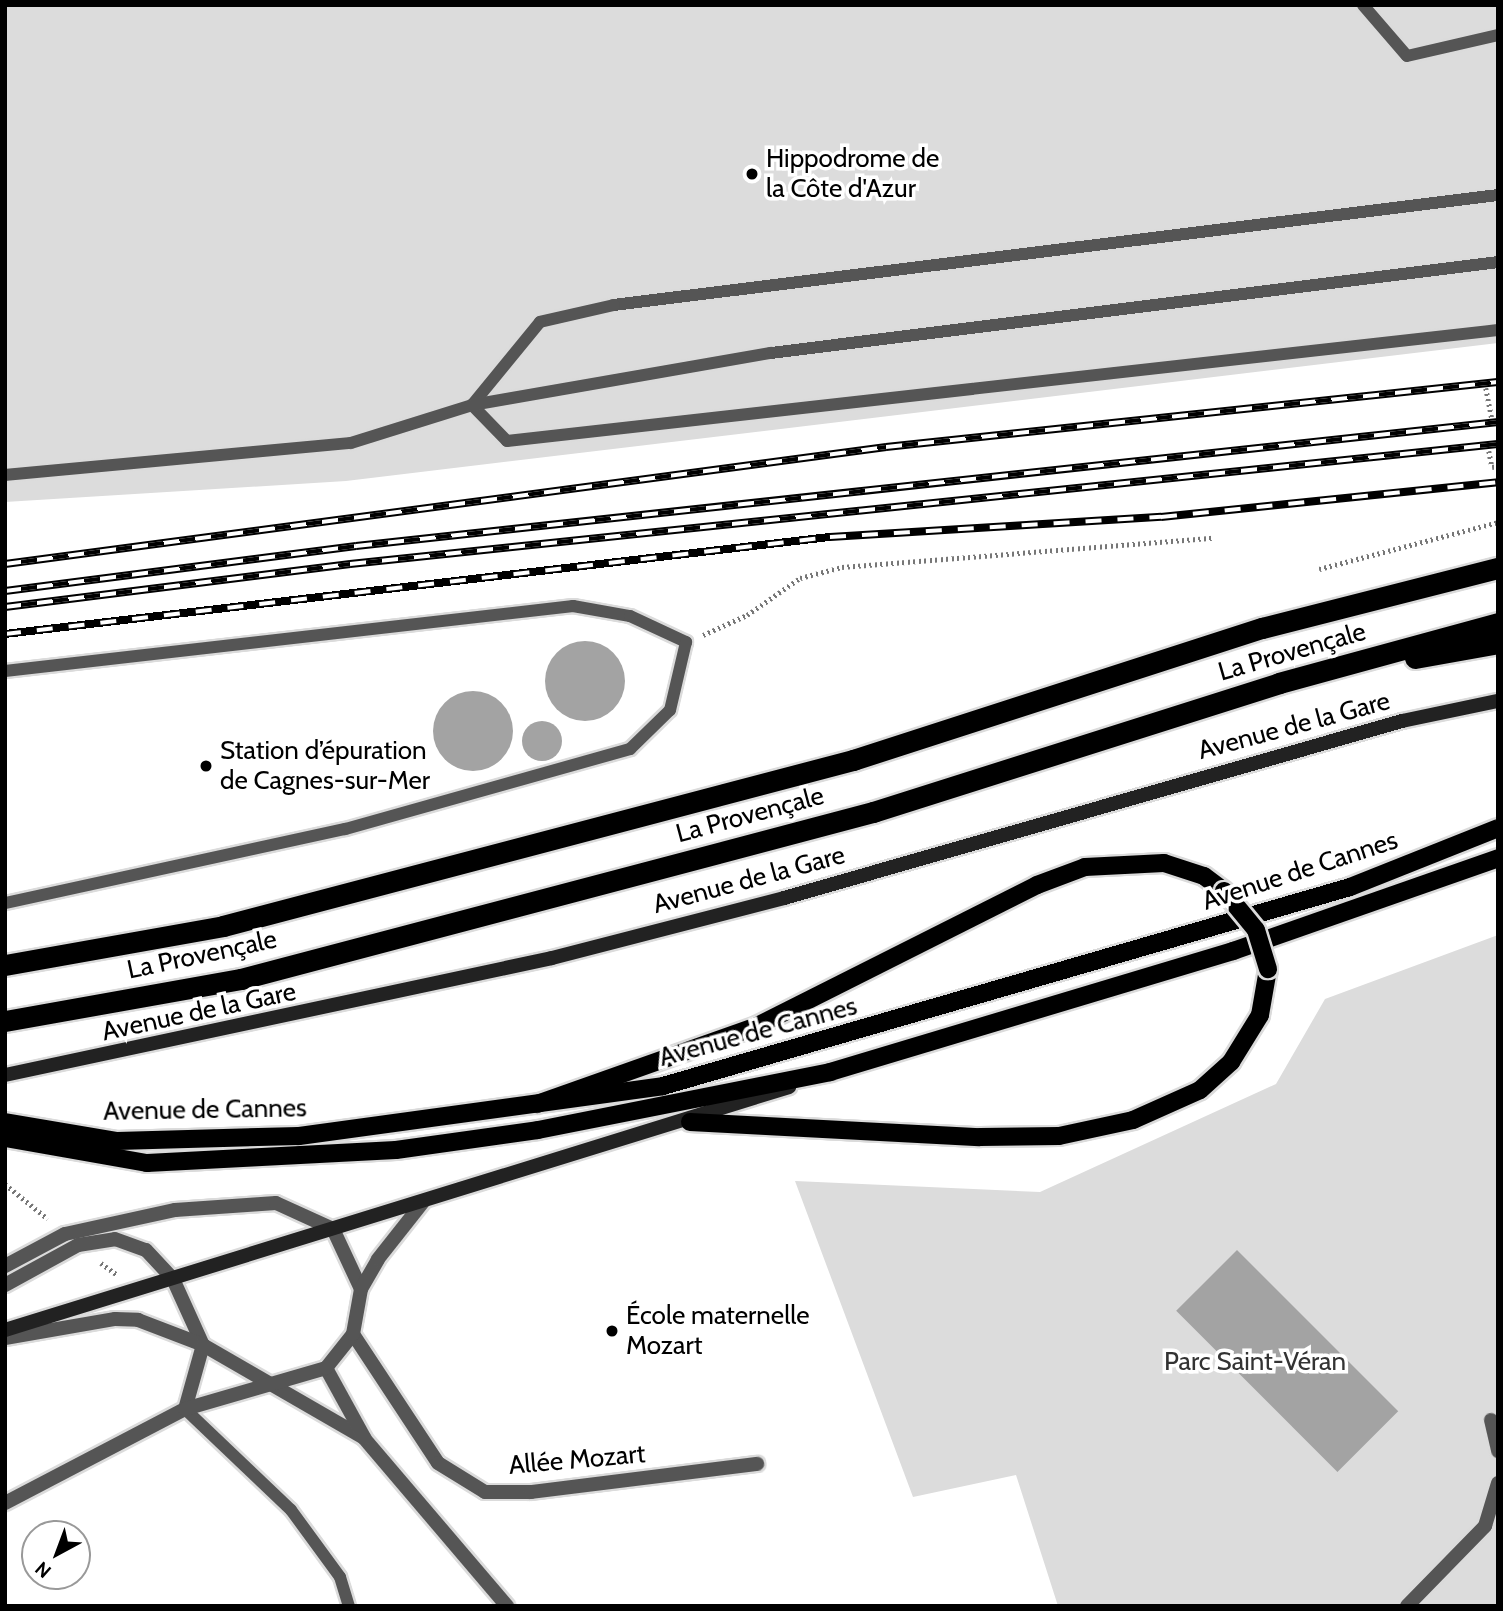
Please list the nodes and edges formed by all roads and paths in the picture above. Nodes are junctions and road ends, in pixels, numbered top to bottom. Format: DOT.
graph roads {
  1 [pos="1363,5"];
  2 [pos="1498,35"];
  3 [pos="1498,195"];
  4 [pos="1498,262"];
  5 [pos="1498,330"];
  6 [pos="1486,388"];
  7 [pos="1498,403"];
  8 [pos="1489,404"];
  9 [pos="472,405"];
  10 [pos="1492,418"];
  11 [pos="1489,451"];
  12 [pos="1498,466"];
  13 [pos="5,475"];
  14 [pos="1498,522"];
  15 [pos="1213,538"];
  16 [pos="1498,568"];
  17 [pos="1319,569"];
  18 [pos="1498,623"];
  19 [pos="686,642"];
  20 [pos="1498,643"];
  21 [pos="5,671"];
  22 [pos="1279,683"];
  23 [pos="1498,701"];
  24 [pos="1498,828"];
  25 [pos="1498,858"];
  26 [pos="5,903"];
  27 [pos="5,965"];
  28 [pos="5,1021"];
  29 [pos="830,1072"];
  30 [pos="5,1075"];
  31 [pos="536,1105"];
  32 [pos="5,1122"];
  33 [pos="690,1122"];
  34 [pos="5,1138"];
  35 [pos="5,1184"];
  36 [pos="423,1202"];
  37 [pos="54,1224"];
  38 [pos="333,1228"];
  39 [pos="89,1254"];
  40 [pos="5,1266"];
  41 [pos="173,1279"];
  42 [pos="126,1282"];
  43 [pos="5,1285"];
  44 [pos="361,1289"];
  45 [pos="5,1330"];
  46 [pos="353,1334"];
  47 [pos="5,1338"];
  48 [pos="203,1345"];
  49 [pos="326,1368"];
  50 [pos="279,1386"];
  51 [pos="185,1409"];
  52 [pos="1491,1420"];
  53 [pos="364,1438"];
  54 [pos="1498,1451"];
  55 [pos="757,1465"];
  56 [pos="1498,1483"];
  57 [pos="5,1503"];
  58 [pos="349,1606"];
  59 [pos="507,1606"];
  60 [pos="1407,1606"];
  1 -- 2 [label="lane"];
  3 -- 9 [label="lane"];
  4 -- 9 [label="lane"];
  5 -- 9 [label="lane"];
  6 -- 8 [label="path"];
  7 -- 8 [label="path"];
  8 -- 10 [label="path"];
  9 -- 13 [label="lane"];
  11 -- 12 [label="path"];
  14 -- 17 [label="path"];
  15 -- 19 [label="path"];
  16 -- 27 [label="highway, La Provençale"];
  18 -- 22 [label="highway, La Provençale"];
  19 -- 21 [label="lane"];
  19 -- 26 [label="lane"];
  20 -- 22 [label="highway"];
  22 -- 28 [label="highway, La Provençale"];
  23 -- 30 [label="main road, Avenue de la Gare"];
  24 -- 31 [label="main road, Avenue de Cannes"];
  25 -- 29 [label="main road, Avenue de Cannes"];
  29 -- 33 [label="main road"];
  29 -- 34 [label="main road, Avenue de Cannes"];
  31 -- 32 [label="main road, Avenue de Cannes"];
  31 -- 33 [label="main road, bridge"];
  33 -- 36 [label="main road"];
  35 -- 37 [label="path"];
  36 -- 38 [label="main road"];
  36 -- 44 [label="street"];
  38 -- 40 [label="street"];
  38 -- 41 [label="main road"];
  38 -- 44 [label="street"];
  39 -- 42 [label="path"];
  41 -- 43 [label="street"];
  41 -- 45 [label="main road"];
  41 -- 48 [label="street"];
  44 -- 46 [label="street"];
  46 -- 49 [label="street"];
  46 -- 55 [label="street, Allée Mozart"];
  47 -- 48 [label="street"];
  48 -- 50 [label="street"];
  48 -- 51 [label="street"];
  49 -- 50 [label="street"];
  49 -- 53 [label="street"];
  50 -- 51 [label="street"];
  50 -- 53 [label="street"];
  51 -- 57 [label="street"];
  51 -- 58 [label="lane"];
  52 -- 54 [label="street"];
  53 -- 59 [label="street"];
  56 -- 60 [label="street"];
}
